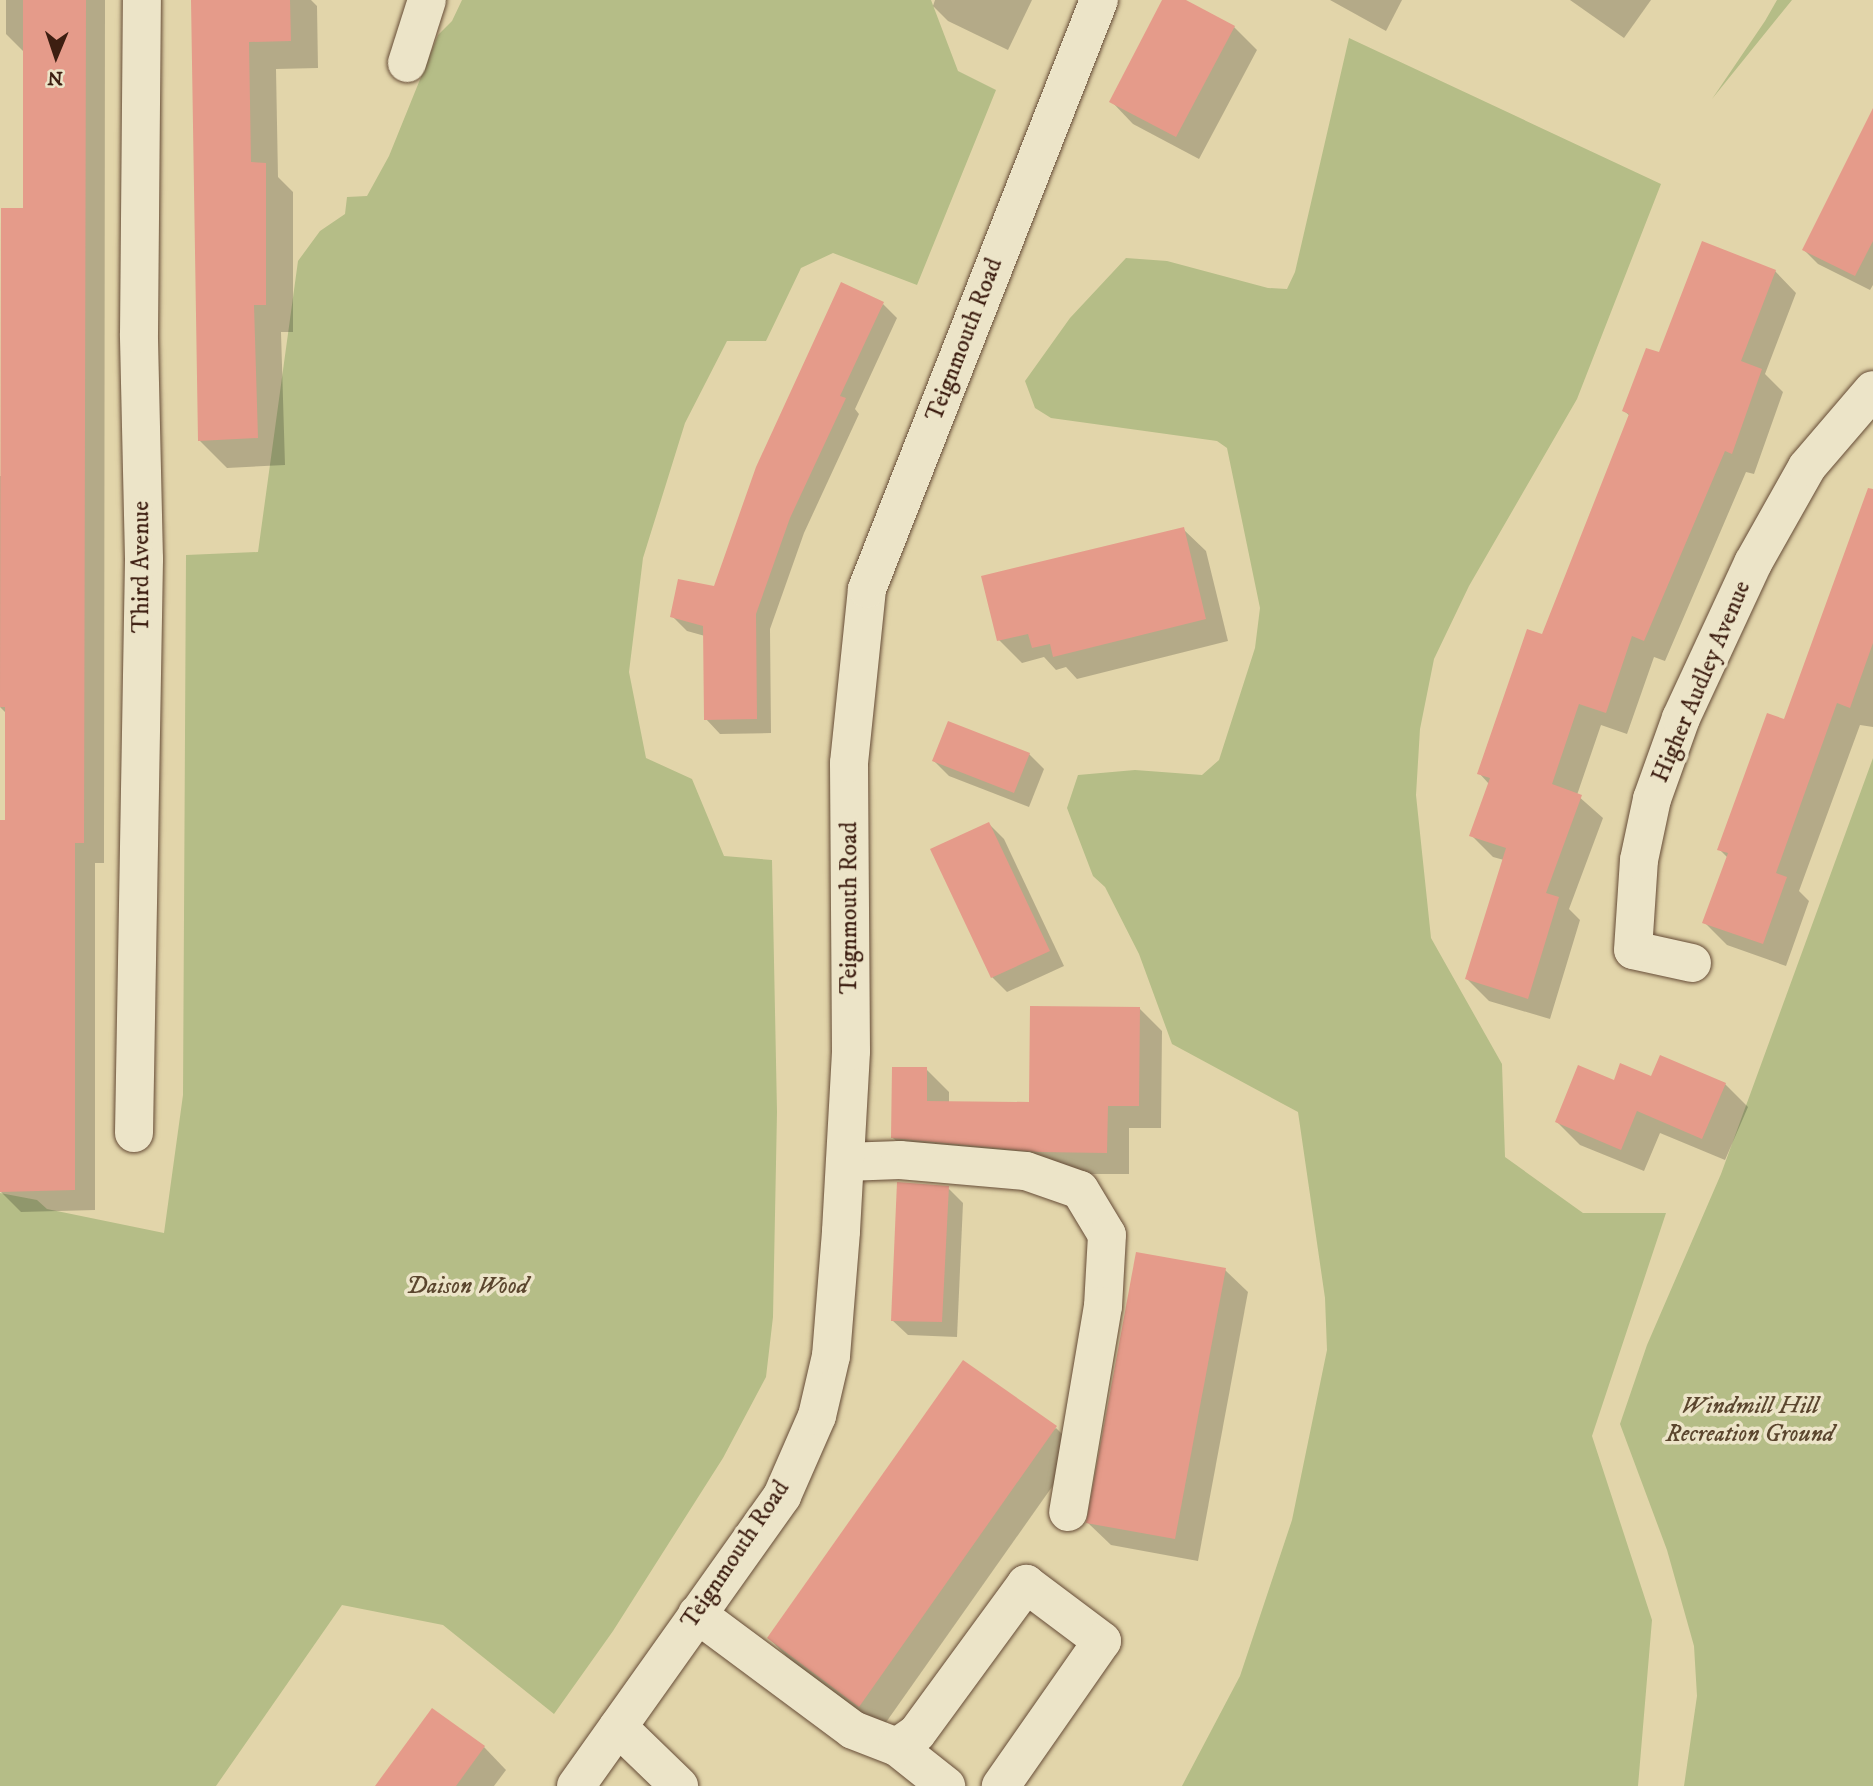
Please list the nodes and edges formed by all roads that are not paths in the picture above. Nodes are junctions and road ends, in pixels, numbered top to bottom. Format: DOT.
graph roads {
  1 [pos="142,0"];
  2 [pos="427,0"];
  3 [pos="1098,0"];
  4 [pos="407,63"];
  5 [pos="1871,399"];
  6 [pos="1692,963"];
  7 [pos="134,1133"];
  8 [pos="845,1162"];
  9 [pos="1068,1512"];
  10 [pos="697,1614"];
  11 [pos="618,1727"];
  12 [pos="897,1747"];
  13 [pos="576,1786"];
  14 [pos="679,1786"];
  15 [pos="946,1786"];
  16 [pos="1001,1786"];
  1 -- 7 [label="street, Third Avenue"];
  2 -- 4 [label="street"];
  3 -- 8 [label="street, Teignmouth Road"];
  5 -- 6 [label="street, Higher Audley Avenue"];
  8 -- 9 [label="street"];
  8 -- 10 [label="street, Teignmouth Road"];
  10 -- 11 [label="street, Teignmouth Road"];
  10 -- 12 [label="street"];
  11 -- 13 [label="street, Teignmouth Road"];
  11 -- 14 [label="street"];
  12 -- 15 [label="street"];
  12 -- 16 [label="street"];
}
